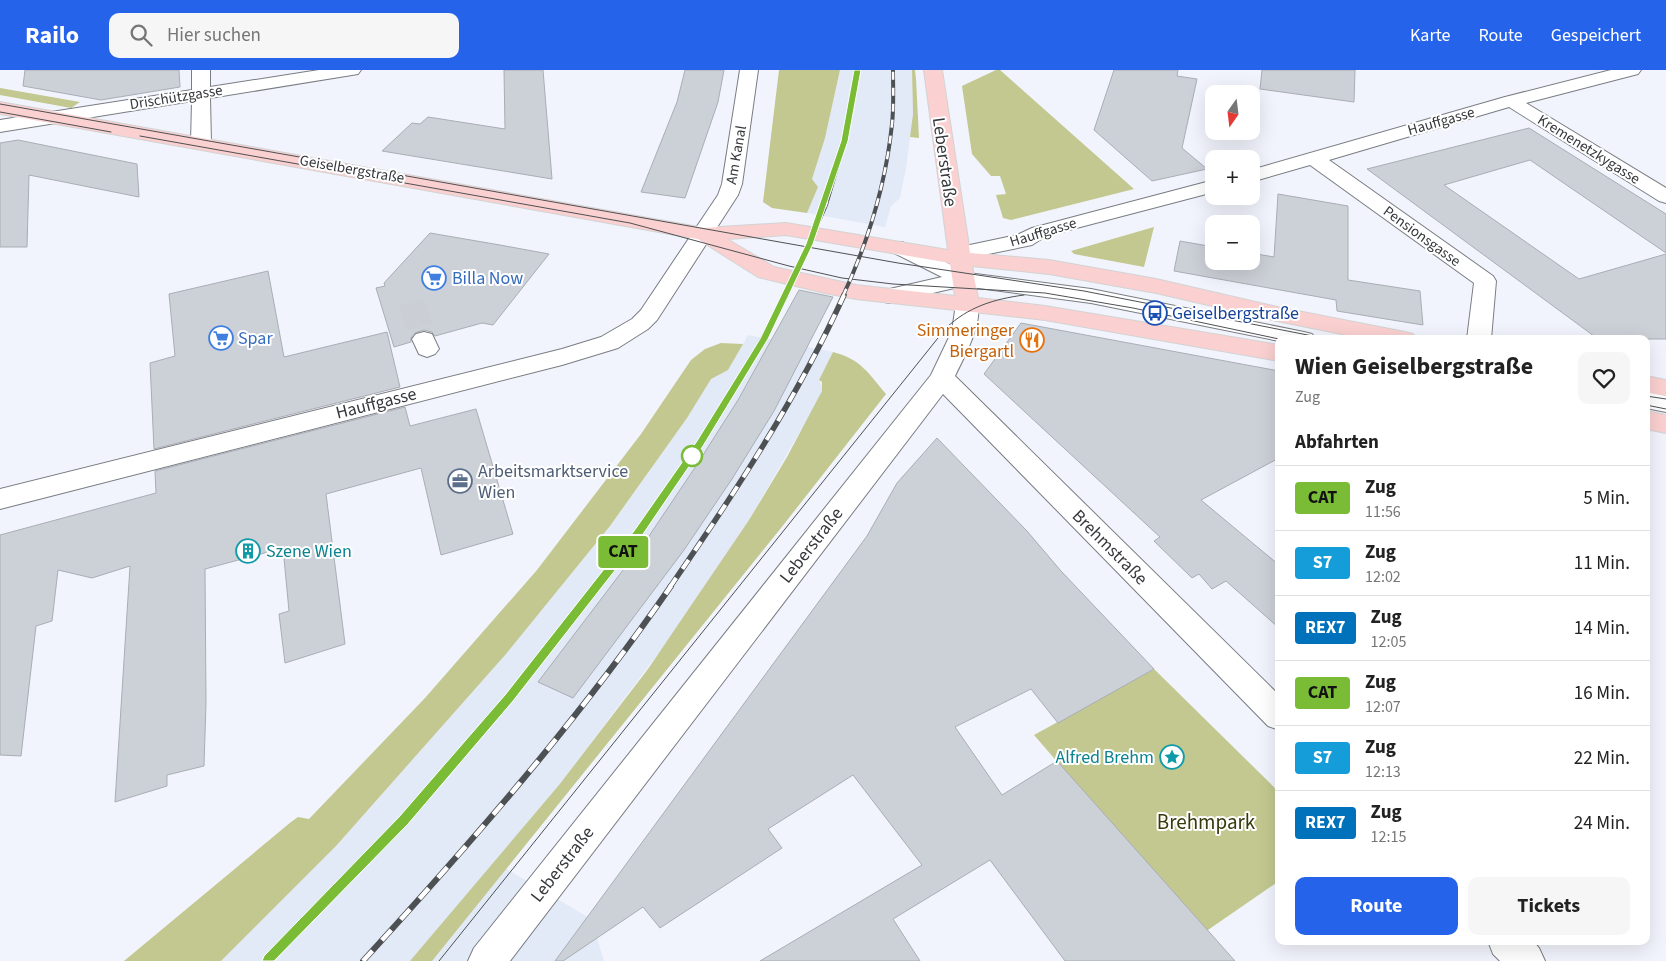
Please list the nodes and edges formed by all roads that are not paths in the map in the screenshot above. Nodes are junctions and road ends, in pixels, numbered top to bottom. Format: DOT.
graph roads {
  1 [pos="201,70"];
  2 [pos="352,70"];
  3 [pos="750,70"];
  4 [pos="933,70"];
  5 [pos="1632,70"];
  6 [pos="201,94"];
  7 [pos="1511,101"];
  8 [pos="0,108"];
  9 [pos="50,117"];
  10 [pos="0,126"];
  11 [pos="201,142"];
  12 [pos="1312,157"];
  13 [pos="1260,173"];
  14 [pos="1205,188"];
  15 [pos="1666,198"];
  16 [pos="704,234"];
  17 [pos="902,248"];
  18 [pos="960,263"];
  19 [pos="889,296"];
  20 [pos="967,304"];
  21 [pos="1284,335"];
  22 [pos="1384,335"];
  23 [pos="1479,335"];
  24 [pos="1275,352"];
  25 [pos="942,378"];
  26 [pos="1650,385"];
  27 [pos="1666,388"];
  28 [pos="1650,401"];
  29 [pos="1666,404"];
  30 [pos="1650,421"];
  31 [pos="1666,424"];
  32 [pos="0,499"];
  33 [pos="1275,712"];
  34 [pos="1510,945"];
  35 [pos="487,961"];
  36 [pos="1526,961"];
  1 -- 6 [label="street"];
  2 -- 6 [label="street, Drischützgasse"];
  3 -- 16 [label="street, Am Kanal"];
  4 -- 18 [label="main road, Leberstraße"];
  5 -- 7 [label="street, Hauffgasse"];
  6 -- 9 [label="street, Drischützgasse"];
  6 -- 11 [label="street"];
  7 -- 12 [label="street, Hauffgasse"];
  7 -- 15 [label="street, Kremenetzkygasse"];
  8 -- 9 [label="main road, Geiselbergstraße"];
  9 -- 10 [label="street, Drischützgasse"];
  9 -- 11 [label="main road, Geiselbergstraße"];
  11 -- 16 [label="main road, Geiselbergstraße"];
  12 -- 13 [label="street, Hauffgasse"];
  12 -- 23 [label="street, Pensionsgasse"];
  14 -- 18 [label="street, Hauffgasse"];
  16 -- 17 [label="main road, Geiselbergstraße"];
  16 -- 19 [label="main road, Geiselbergstraße"];
  16 -- 32 [label="street, Hauffgasse"];
  17 -- 18 [label="street"];
  18 -- 19 [label="street, Hauffgasse"];
  18 -- 20 [label="main road, Leberstraße"];
  18 -- 21 [label="street"];
  18 -- 22 [label="main road"];
  19 -- 20 [label="main road, Geiselbergstraße"];
  20 -- 24 [label="main road, Geiselbergstraße"];
  20 -- 25 [label="street, Leberstraße"];
  25 -- 33 [label="street, Brehmstraße"];
  25 -- 35 [label="street, Leberstraße"];
  26 -- 27 [label="main road"];
  28 -- 29 [label="street"];
  30 -- 31 [label="main road"];
  34 -- 36 [label="street"];
}
